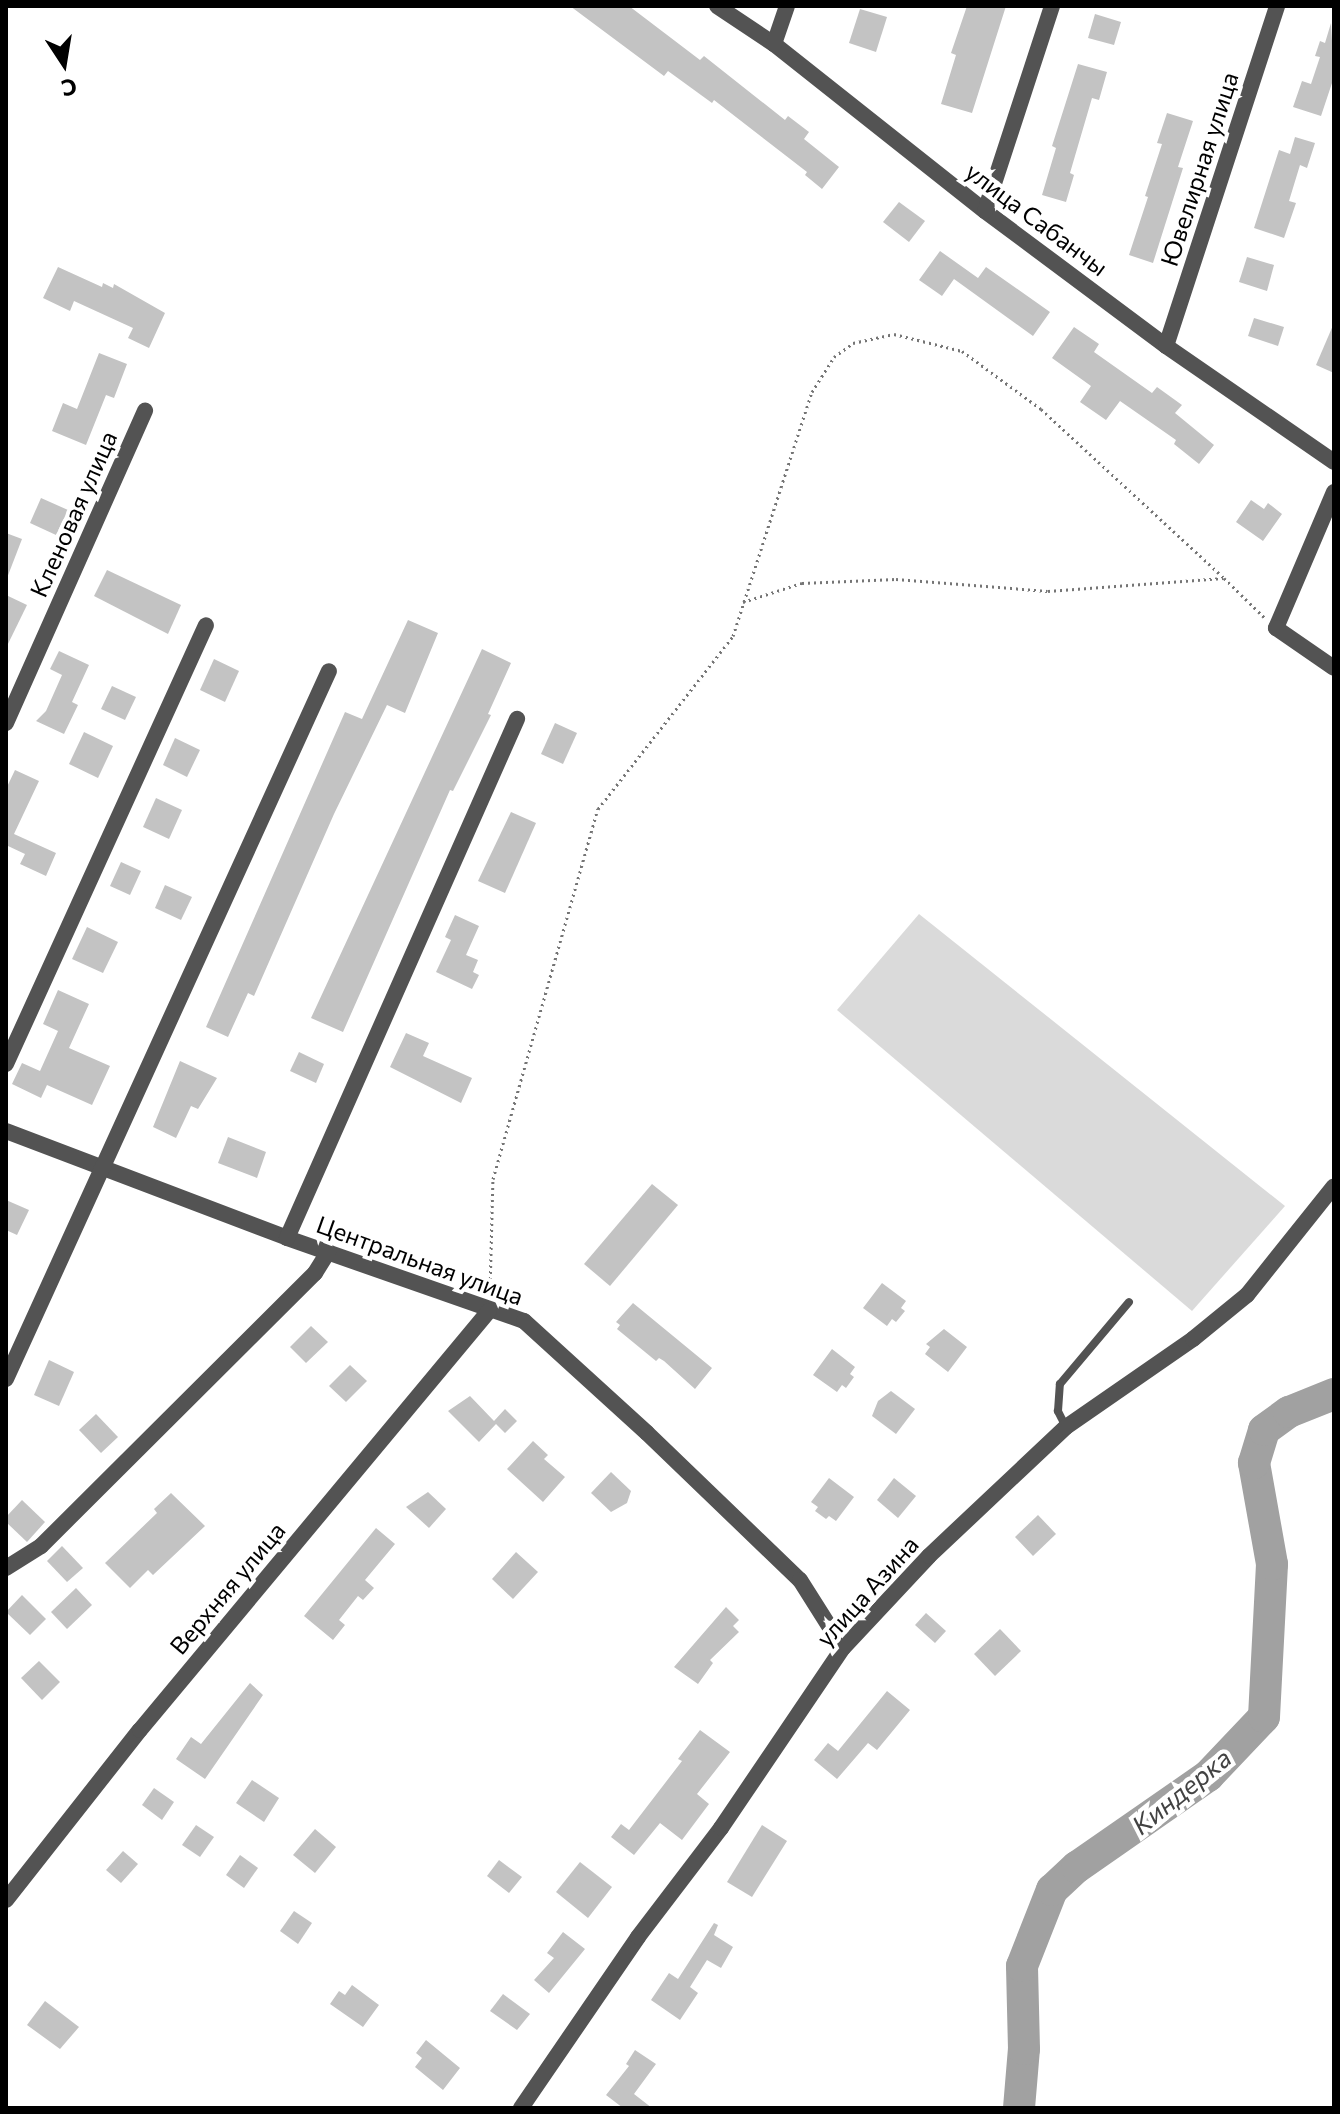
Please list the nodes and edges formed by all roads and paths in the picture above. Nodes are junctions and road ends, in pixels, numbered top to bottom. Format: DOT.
graph roads {
  1 [pos="717,6"];
  2 [pos="787,6"];
  3 [pos="1052,6"];
  4 [pos="1277,6"];
  5 [pos="774,44"];
  6 [pos="985,211"];
  7 [pos="1166,346"];
  8 [pos="145,411"];
  9 [pos="1334,462"];
  10 [pos="1334,492"];
  11 [pos="1224,578"];
  12 [pos="743,603"];
  13 [pos="206,626"];
  14 [pos="1276,628"];
  15 [pos="1334,668"];
  16 [pos="329,671"];
  17 [pos="517,719"];
  18 [pos="6,723"];
  19 [pos="6,1064"];
  20 [pos="6,1131"];
  21 [pos="104,1168"];
  22 [pos="1334,1186"];
  23 [pos="287,1238"];
  24 [pos="328,1252"];
  25 [pos="1129,1302"];
  26 [pos="489,1311"];
  27 [pos="6,1379"];
  28 [pos="1066,1427"];
  29 [pos="6,1568"];
  30 [pos="843,1648"];
  31 [pos="6,1900"];
  32 [pos="521,2108"];
  1 -- 5 [label="street, улица Сабанчы"];
  2 -- 5 [label="street"];
  3 -- 6 [label="street"];
  4 -- 7 [label="street, Ювелирная улица"];
  5 -- 6 [label="street, улица Сабанчы"];
  6 -- 7 [label="street, улица Сабанчы"];
  7 -- 9 [label="street, улица Сабанчы"];
  8 -- 18 [label="street, Кленовая улица"];
  10 -- 14 [label="street"];
  11 -- 12 [label="path"];
  11 -- 12 [label="path"];
  11 -- 14 [label="path"];
  12 -- 26 [label="path"];
  13 -- 19 [label="street"];
  14 -- 15 [label="street"];
  16 -- 21 [label="street"];
  17 -- 23 [label="street"];
  20 -- 21 [label="street, Центральная улица"];
  21 -- 23 [label="street, Центральная улица"];
  21 -- 27 [label="street"];
  22 -- 28 [label="street, улица Азина"];
  23 -- 24 [label="street, Центральная улица"];
  24 -- 26 [label="street, Центральная улица"];
  24 -- 29 [label="street"];
  25 -- 28 [label="lane"];
  26 -- 30 [label="street, Центральная улица"];
  26 -- 31 [label="street, Верхняя улица"];
  28 -- 30 [label="street, улица Азина"];
  30 -- 32 [label="street, улица Азина"];
}
